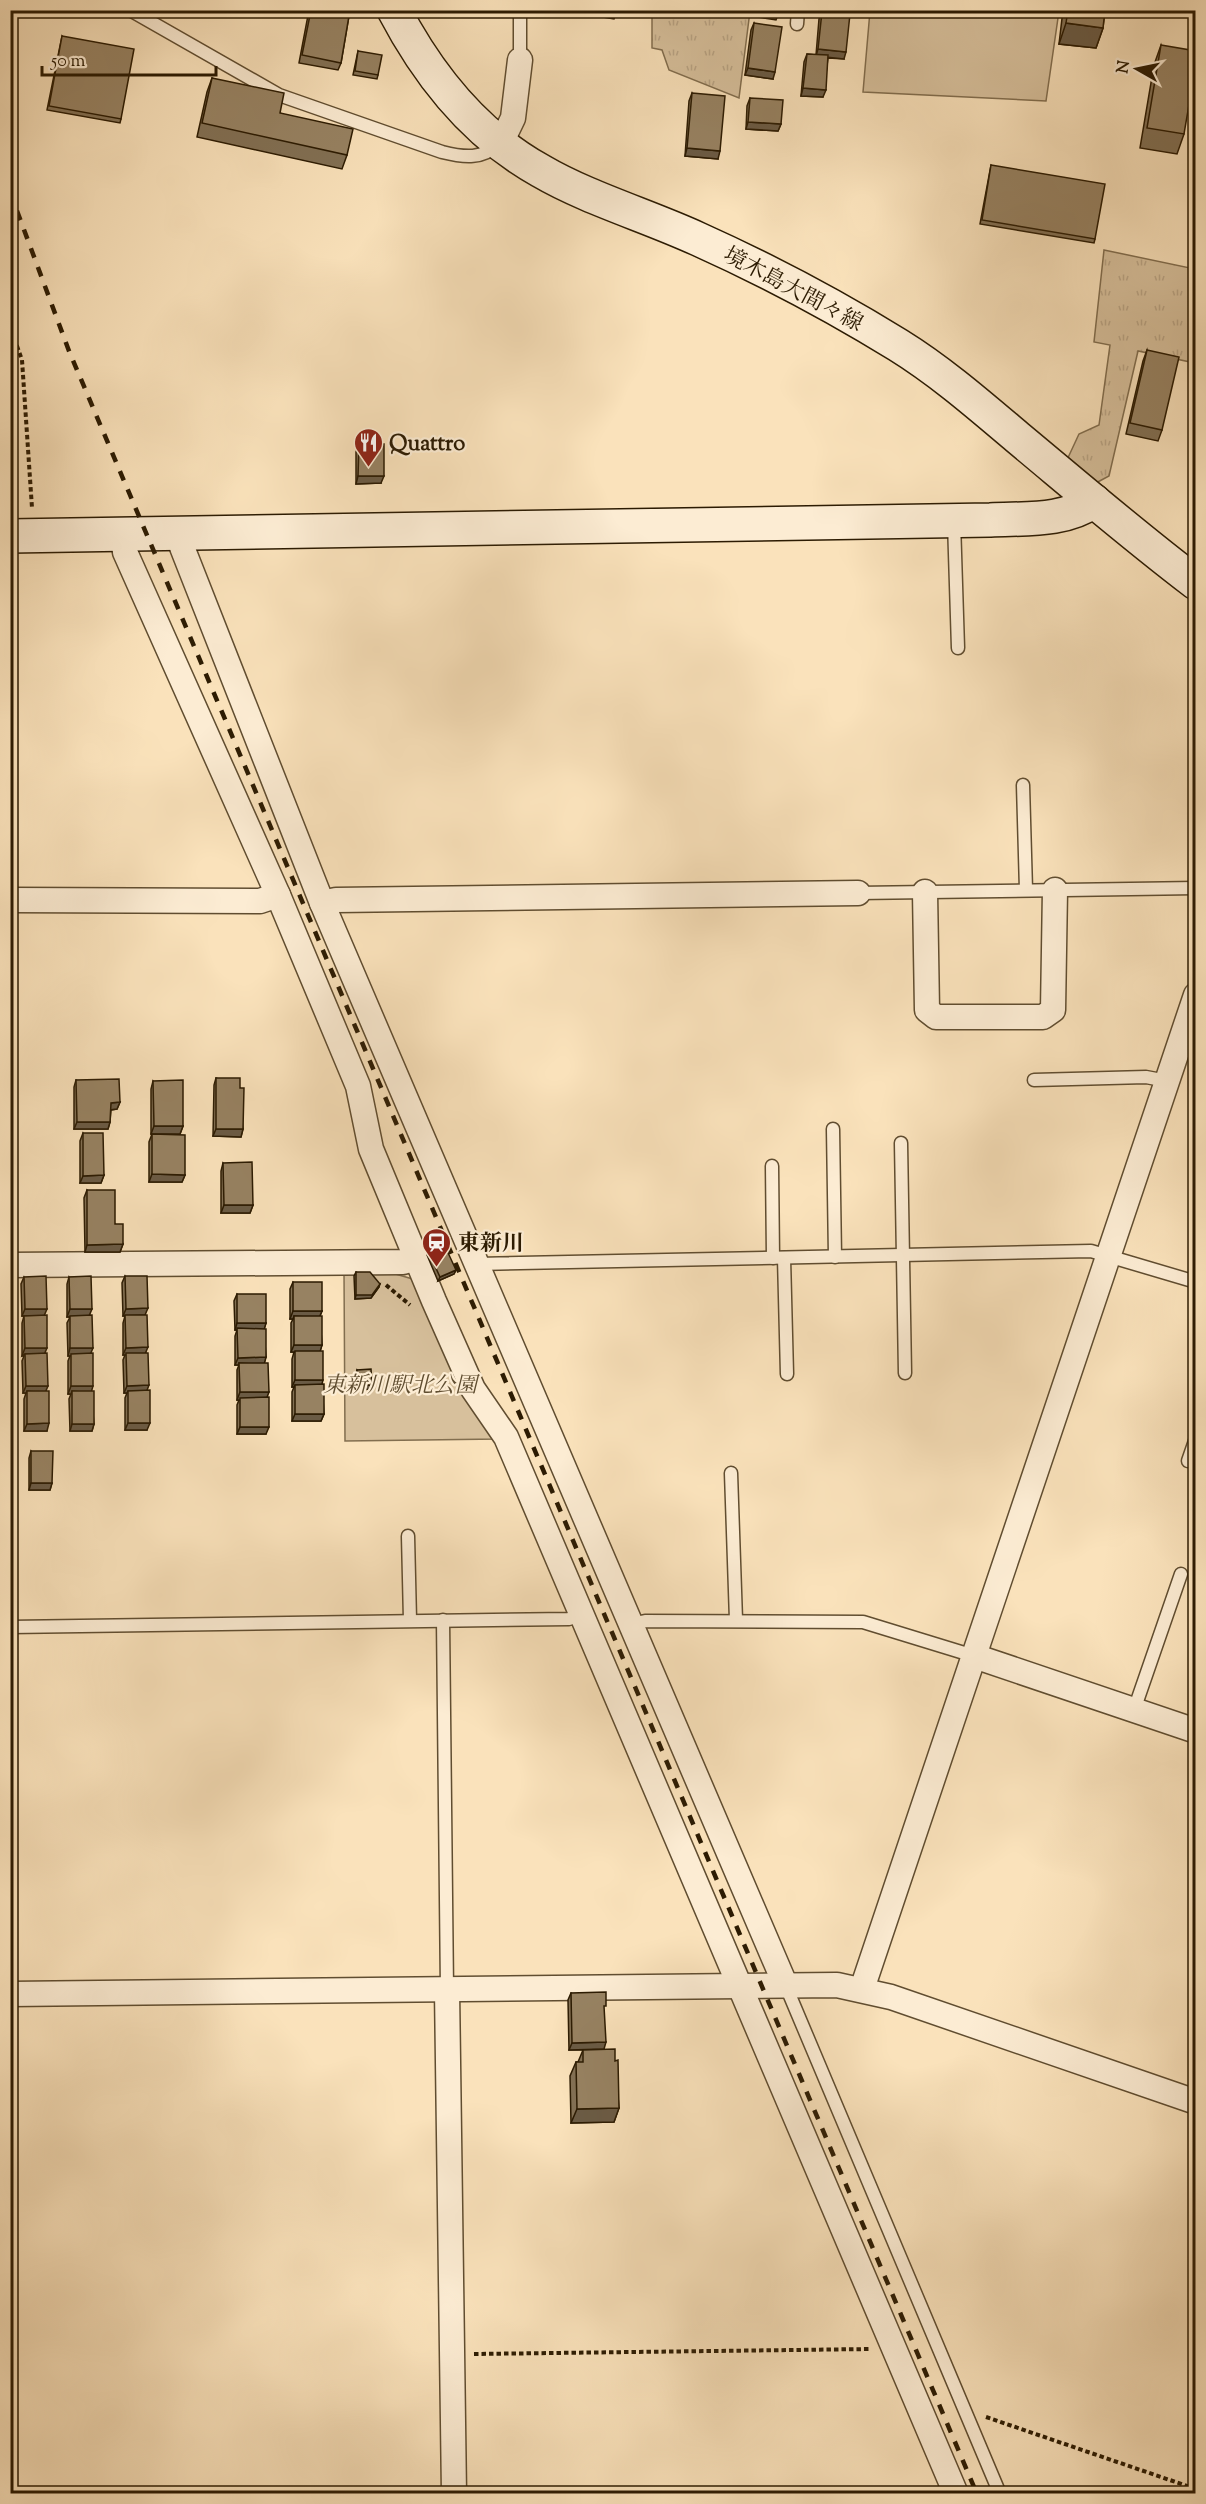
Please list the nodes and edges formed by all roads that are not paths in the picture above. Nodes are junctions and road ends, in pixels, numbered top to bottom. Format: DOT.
graph roads {
  1 [pos="130,10"];
  2 [pos="394,10"];
  3 [pos="520,10"];
  4 [pos="798,10"];
  5 [pos="797,24"];
  6 [pos="520,60"];
  7 [pos="501,143"];
  8 [pos="1094,501"];
  9 [pos="954,521"];
  10 [pos="181,534"];
  11 [pos="123,535"];
  12 [pos="22,536"];
  13 [pos="1196,583"];
  14 [pos="958,648"];
  15 [pos="1023,785"];
  16 [pos="1196,888"];
  17 [pos="1026,890"];
  18 [pos="1055,890"];
  19 [pos="924,892"];
  20 [pos="858,893"];
  21 [pos="278,895"];
  22 [pos="10,900"];
  23 [pos="322,903"];
  24 [pos="1196,995"];
  25 [pos="1034,1080"];
  26 [pos="1167,1081"];
  27 [pos="833,1129"];
  28 [pos="901,1143"];
  29 [pos="771,1166"];
  30 [pos="1107,1255"];
  31 [pos="904,1256"];
  32 [pos="417,1257"];
  33 [pos="835,1257"];
  34 [pos="778,1258"];
  35 [pos="478,1264"];
  36 [pos="10,1265"];
  37 [pos="1196,1282"];
  38 [pos="905,1373"];
  39 [pos="787,1374"];
  40 [pos="1196,1438"];
  41 [pos="1188,1461"];
  42 [pos="731,1473"];
  43 [pos="408,1536"];
  44 [pos="1181,1574"];
  45 [pos="581,1615"];
  46 [pos="410,1620"];
  47 [pos="443,1620"];
  48 [pos="736,1620"];
  49 [pos="631,1624"];
  50 [pos="10,1627"];
  51 [pos="974,1656"];
  52 [pos="1134,1710"];
  53 [pos="1196,1731"];
  54 [pos="785,1984"];
  55 [pos="739,1986"];
  56 [pos="862,1989"];
  57 [pos="447,1990"];
  58 [pos="10,1995"];
  59 [pos="1196,2102"];
  60 [pos="454,2493"];
  61 [pos="956,2493"];
  62 [pos="1000,2493"];
  1 -- 7 [label="lane"];
  2 -- 7 [label="street, 境木島大間々線"];
  3 -- 6 [label="lane"];
  4 -- 5 [label="lane"];
  6 -- 7 [label="street"];
  7 -- 8 [label="street, 境木島大間々線"];
  8 -- 9 [label="street"];
  8 -- 13 [label="street, 境木島大間々線"];
  9 -- 10 [label="street"];
  9 -- 14 [label="lane"];
  10 -- 11 [label="street"];
  10 -- 23 [label="street"];
  11 -- 12 [label="street"];
  11 -- 21 [label="street"];
  15 -- 17 [label="lane"];
  16 -- 18 [label="lane"];
  17 -- 18 [label="lane"];
  17 -- 19 [label="lane"];
  18 -- 19 [label="street"];
  19 -- 20 [label="lane"];
  20 -- 23 [label="street"];
  21 -- 22 [label="street"];
  21 -- 32 [label="street"];
  23 -- 35 [label="street"];
  24 -- 26 [label="street"];
  25 -- 26 [label="lane"];
  26 -- 30 [label="street"];
  27 -- 33 [label="lane"];
  28 -- 31 [label="lane"];
  29 -- 34 [label="lane"];
  30 -- 31 [label="lane"];
  30 -- 37 [label="lane"];
  30 -- 51 [label="street"];
  31 -- 33 [label="lane"];
  31 -- 38 [label="lane"];
  32 -- 36 [label="street"];
  32 -- 45 [label="street"];
  33 -- 34 [label="lane"];
  34 -- 35 [label="lane"];
  34 -- 39 [label="lane"];
  35 -- 49 [label="street"];
  40 -- 41 [label="lane"];
  42 -- 48 [label="lane"];
  43 -- 46 [label="lane"];
  44 -- 52 [label="lane"];
  45 -- 47 [label="lane"];
  45 -- 55 [label="street"];
  46 -- 47 [label="lane"];
  46 -- 50 [label="lane"];
  47 -- 57 [label="lane"];
  48 -- 49 [label="lane"];
  48 -- 51 [label="lane"];
  49 -- 54 [label="street"];
  51 -- 52 [label="street"];
  51 -- 56 [label="street"];
  52 -- 53 [label="street"];
  54 -- 55 [label="street"];
  54 -- 56 [label="street"];
  54 -- 62 [label="lane"];
  55 -- 57 [label="street"];
  55 -- 61 [label="street"];
  56 -- 59 [label="street"];
  57 -- 58 [label="street"];
  57 -- 60 [label="street"];
}
